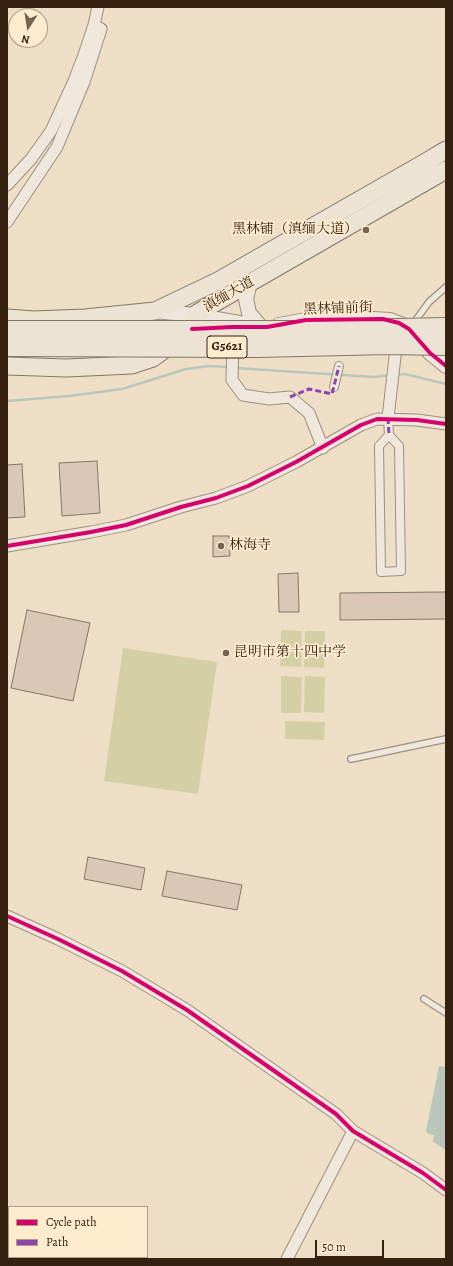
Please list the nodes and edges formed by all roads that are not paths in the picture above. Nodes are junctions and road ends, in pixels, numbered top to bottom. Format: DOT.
graph roads {
  1 [pos="98,7"];
  2 [pos="88,56"];
  3 [pos="446,150"];
  4 [pos="446,170"];
  5 [pos="7,185"];
  6 [pos="7,222"];
  7 [pos="218,280"];
  8 [pos="250,282"];
  9 [pos="446,287"];
  10 [pos="216,302"];
  11 [pos="155,311"];
  12 [pos="7,318"];
  13 [pos="193,322"];
  14 [pos="404,326"];
  15 [pos="233,327"];
  16 [pos="261,327"];
  17 [pos="446,328"];
  18 [pos="7,332"];
  19 [pos="446,345"];
  20 [pos="7,346"];
  21 [pos="7,366"];
  22 [pos="338,366"];
  23 [pos="446,366"];
  24 [pos="334,387"];
  25 [pos="388,418"];
  26 [pos="446,424"];
  27 [pos="389,435"];
  28 [pos="323,448"];
  29 [pos="7,546"];
  30 [pos="446,738"];
  31 [pos="351,759"];
  32 [pos="7,916"];
  33 [pos="424,999"];
  34 [pos="446,1013"];
  35 [pos="353,1131"];
  36 [pos="446,1190"];
  37 [pos="287,1259"];
  1 -- 2 [label="street"];
  2 -- 5 [label="street"];
  2 -- 6 [label="street"];
  3 -- 7 [label="main road, 滇缅大道"];
  4 -- 8 [label="main road, 滇缅大道"];
  7 -- 10 [label="street"];
  7 -- 11 [label="main road, 滇缅大道"];
  8 -- 10 [label="main road, 滇缅大道"];
  8 -- 16 [label="street"];
  9 -- 14 [label="lane"];
  10 -- 13 [label="main road, 滇缅大道"];
  10 -- 16 [label="street"];
  11 -- 12 [label="main road, 滇缅大道"];
  11 -- 13 [label="street"];
  13 -- 15 [label="street"];
  13 -- 16 [label="street"];
  13 -- 21 [label="main road, 滇缅大道"];
  14 -- 16 [label="street, 黑林铺前街"];
  14 -- 23 [label="street"];
  14 -- 25 [label="street"];
  15 -- 16 [label="street"];
  15 -- 28 [label="street"];
  17 -- 18 [label="highway, G5621, bridge"];
  19 -- 20 [label="highway, G5621, bridge"];
  22 -- 24 [label="street"];
  25 -- 26 [label="street"];
  25 -- 27 [label="street"];
  25 -- 28 [label="street"];
  27 -- 27 [label="street"];
  28 -- 29 [label="street"];
  30 -- 31 [label="lane"];
  32 -- 35 [label="street"];
  33 -- 34 [label="lane"];
  35 -- 36 [label="street"];
  35 -- 37 [label="street"];
}
